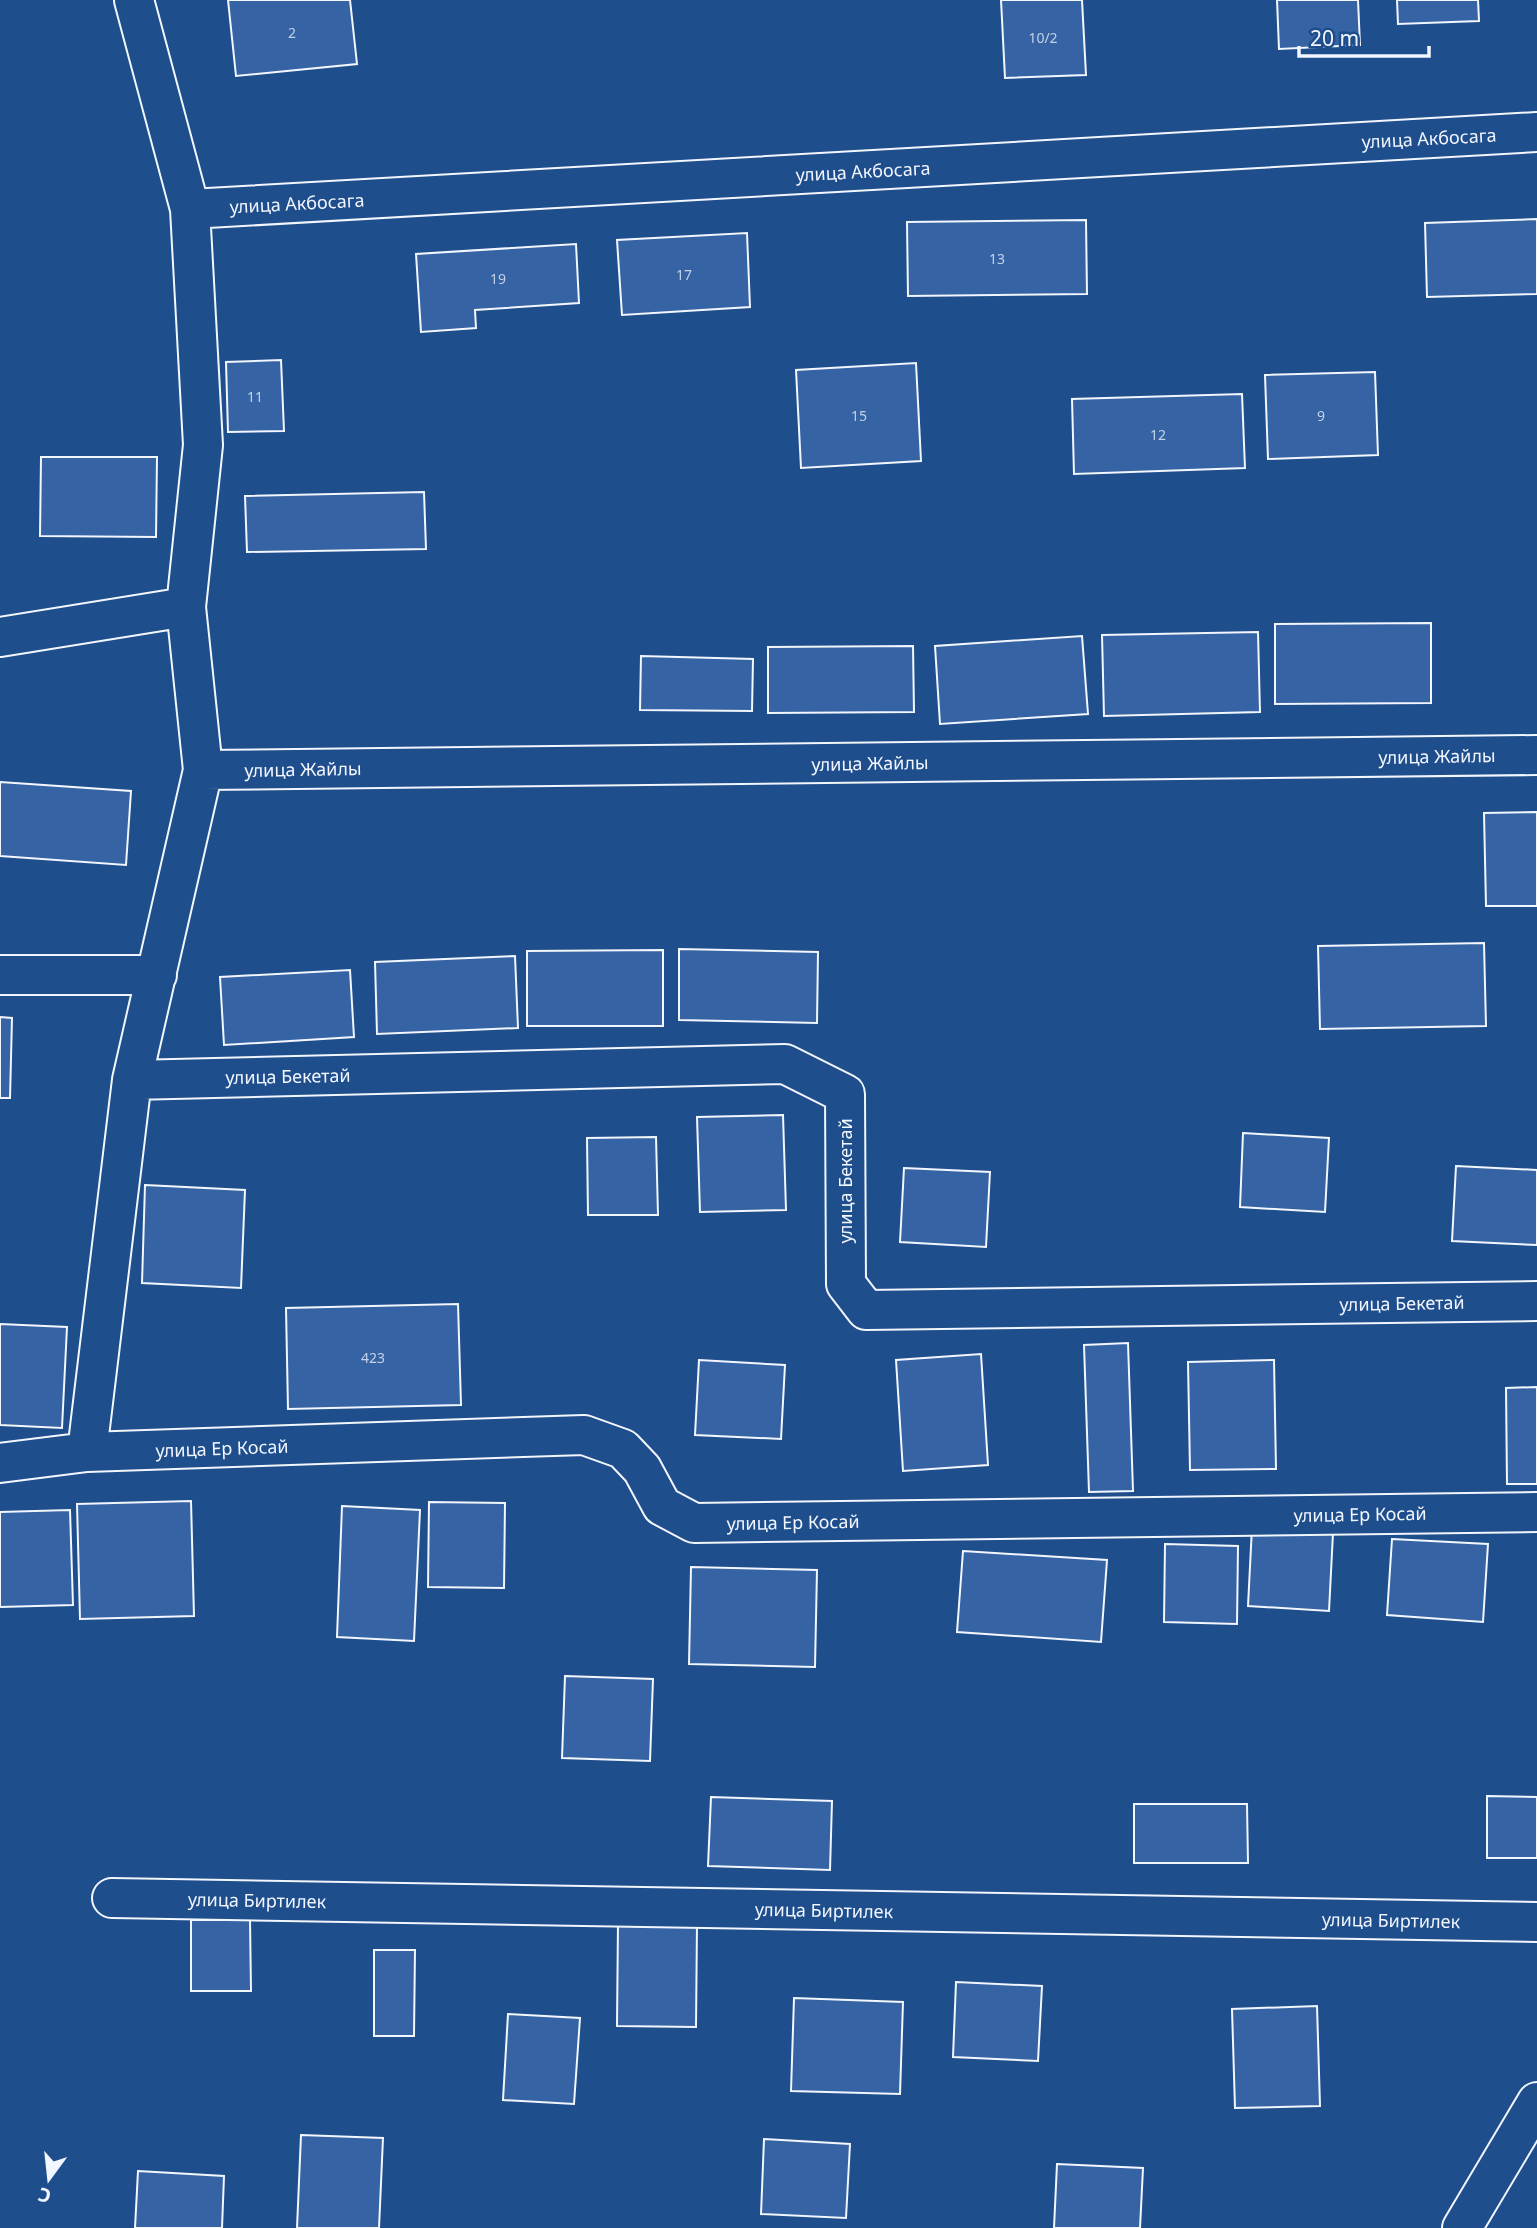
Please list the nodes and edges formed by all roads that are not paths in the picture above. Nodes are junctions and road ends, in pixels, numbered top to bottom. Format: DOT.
graph roads {
  1 [pos="134,0"];
  2 [pos="1537,132"];
  3 [pos="190,209"];
  4 [pos="186,607"];
  5 [pos="0,637"];
  6 [pos="1537,755"];
  7 [pos="203,770"];
  8 [pos="0,975"];
  9 [pos="157,975"];
  10 [pos="132,1080"];
  11 [pos="1537,1301"];
  12 [pos="87,1452"];
  13 [pos="0,1463"];
  14 [pos="1537,1512"];
  15 [pos="112,1898"];
  16 [pos="1537,1922"];
  17 [pos="1537,2102"];
  18 [pos="1462,2228"];
  1 -- 3 [label="street"];
  2 -- 3 [label="street, улица Акбосага"];
  3 -- 4 [label="street"];
  4 -- 5 [label="street"];
  4 -- 7 [label="street"];
  6 -- 7 [label="street, улица Жайлы"];
  7 -- 9 [label="street"];
  8 -- 9 [label="street"];
  9 -- 10 [label="street"];
  10 -- 11 [label="street, улица Бекетай"];
  10 -- 12 [label="street"];
  12 -- 13 [label="street, улица Ер Косай"];
  12 -- 14 [label="street, улица Ер Косай"];
  15 -- 16 [label="street, улица Биртилек"];
  17 -- 18 [label="street"];
}
